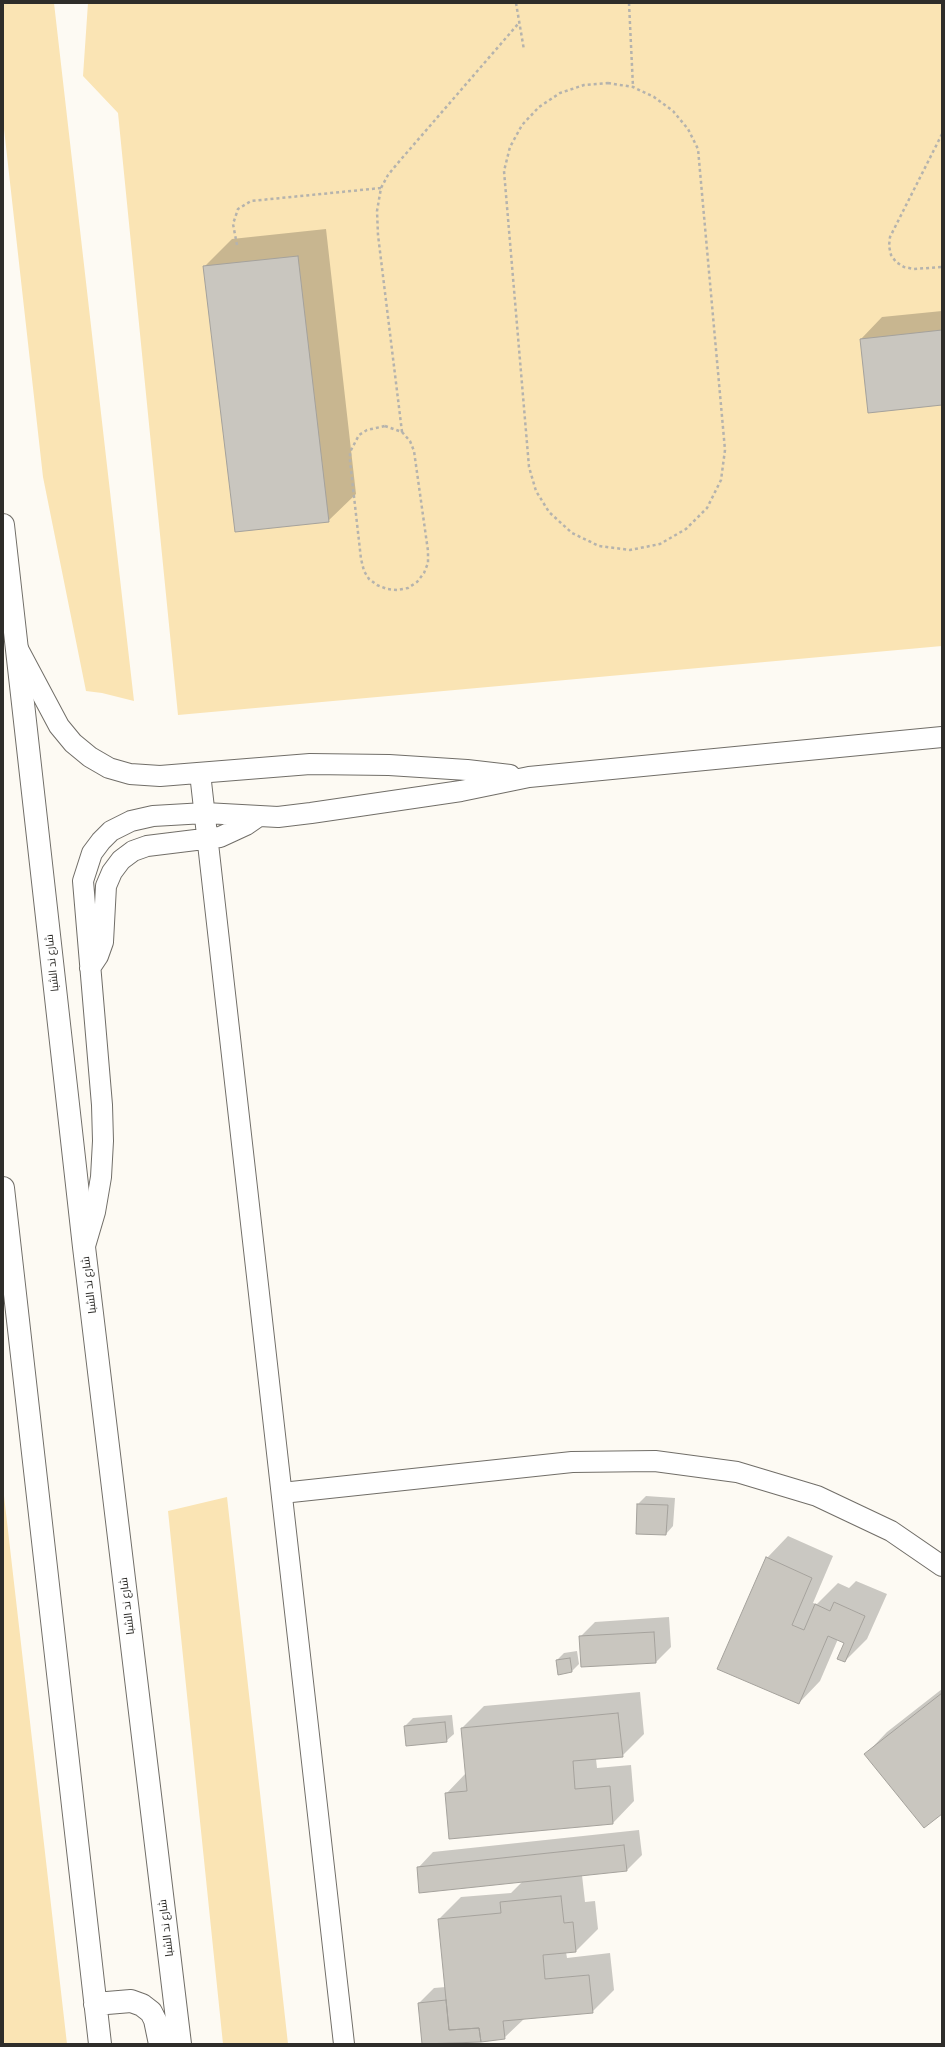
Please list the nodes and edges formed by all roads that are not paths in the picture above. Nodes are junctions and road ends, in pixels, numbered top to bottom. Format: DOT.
graph roads {
  1 [pos="3,525"];
  2 [pos="16,646"];
  3 [pos="942,737"];
  4 [pos="200,773"];
  5 [pos="529,778"];
  6 [pos="205,813"];
  7 [pos="259,816"];
  8 [pos="208,839"];
  9 [pos="90,968"];
  10 [pos="3,1188"];
  11 [pos="84,1247"];
  12 [pos="282,1493"];
  13 [pos="942,1566"];
  14 [pos="95,2004"];
  15 [pos="100,2044"];
  16 [pos="160,2044"];
  17 [pos="180,2044"];
  18 [pos="344,2044"];
  1 -- 2 [label="main road, شارع ند الشبا"];
  2 -- 4 [label="lane"];
  2 -- 11 [label="main road, شارع ند الشبا"];
  3 -- 5 [label="lane"];
  4 -- 5 [label="lane"];
  4 -- 6 [label="lane"];
  5 -- 7 [label="lane"];
  6 -- 7 [label="lane"];
  6 -- 8 [label="lane"];
  6 -- 9 [label="lane"];
  7 -- 8 [label="lane"];
  8 -- 9 [label="lane"];
  8 -- 12 [label="lane"];
  9 -- 11 [label="lane"];
  10 -- 14 [label="main road"];
  11 -- 17 [label="main road, شارع ند الشبا"];
  12 -- 13 [label="lane"];
  12 -- 18 [label="lane"];
  14 -- 15 [label="main road"];
  14 -- 16 [label="main road"];
}
